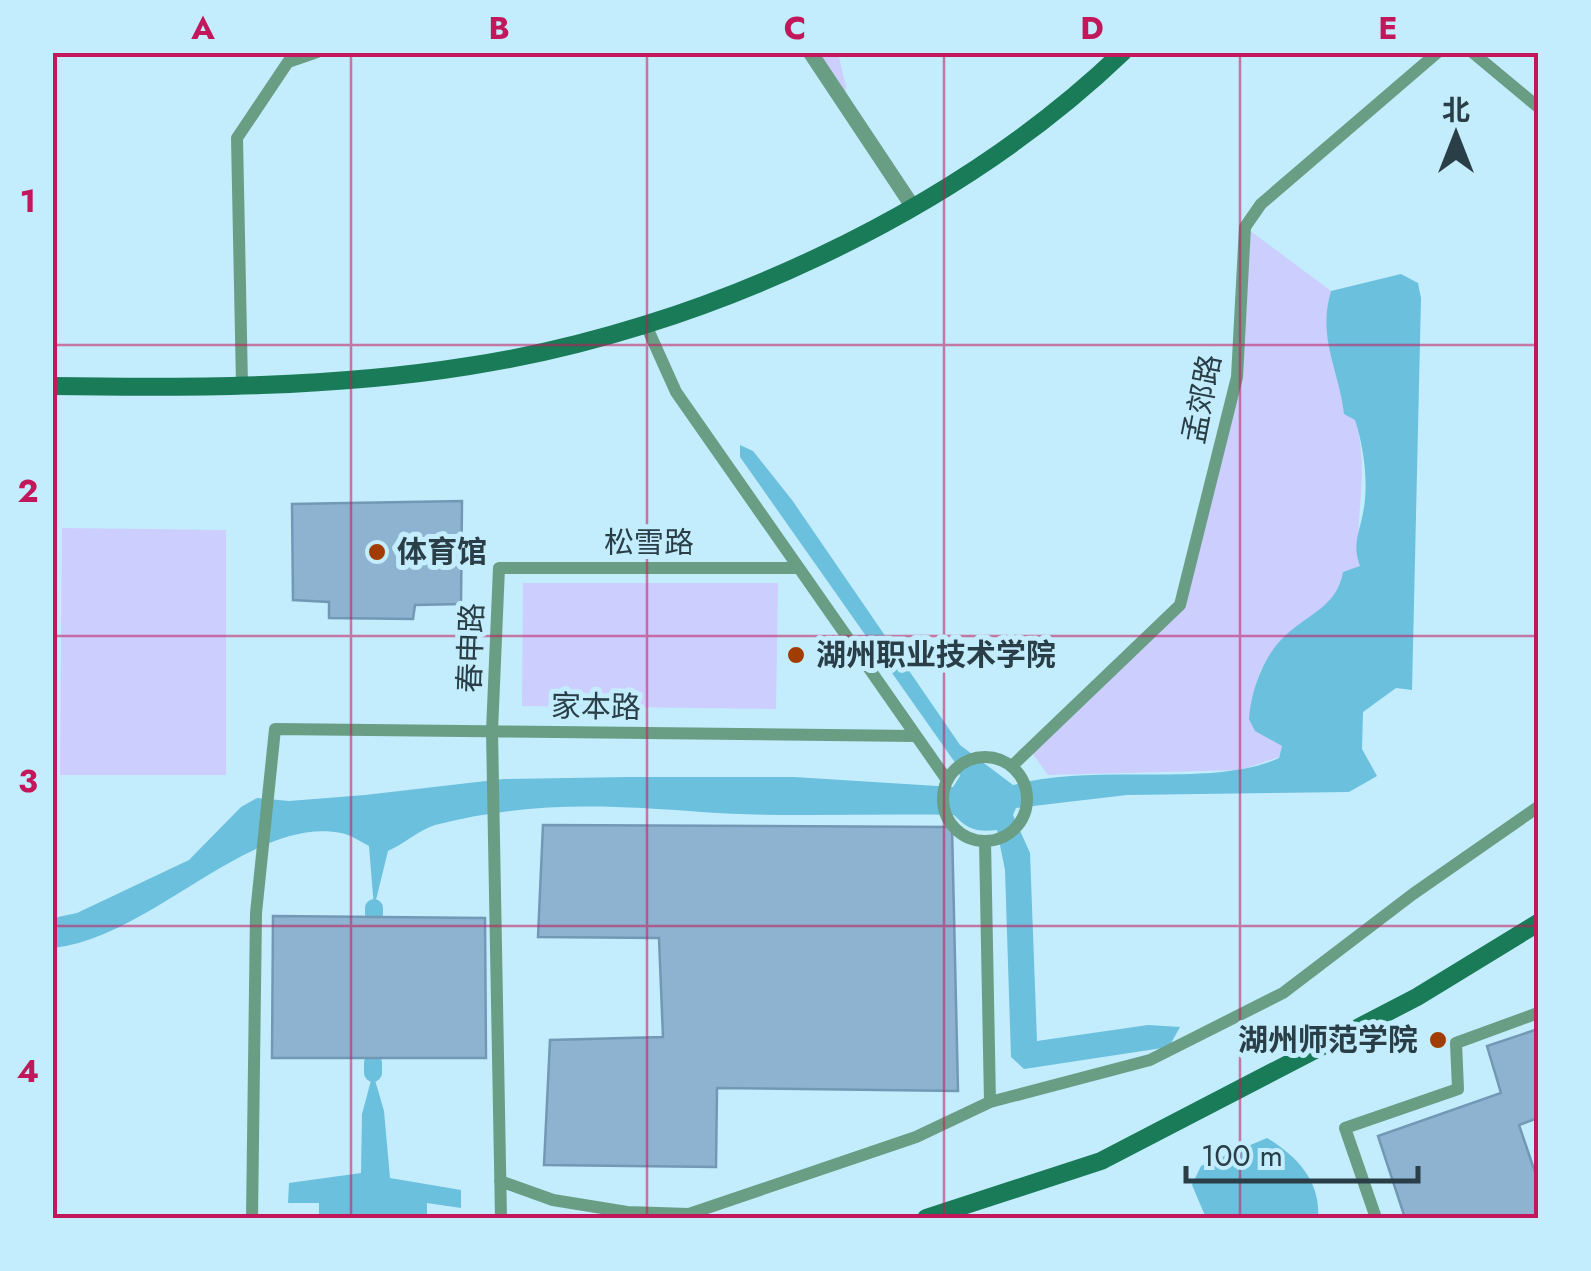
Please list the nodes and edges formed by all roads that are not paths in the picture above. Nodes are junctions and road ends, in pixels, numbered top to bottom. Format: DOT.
graph roads {
  1 [pos="317,52"];
  2 [pos="810,52"];
  3 [pos="1123,52"];
  4 [pos="1438,52"];
  5 [pos="1472,52"];
  6 [pos="1538,106"];
  7 [pos="913,206"];
  8 [pos="644,323"];
  9 [pos="242,385"];
  10 [pos="52,386"];
  11 [pos="499,568"];
  12 [pos="799,568"];
  13 [pos="492,731"];
  14 [pos="916,736"];
  15 [pos="1012,766"];
  16 [pos="949,778"];
  17 [pos="1538,807"];
  18 [pos="990,841"];
  19 [pos="1538,923"];
  20 [pos="1538,1013"];
  21 [pos="990,1102"];
  22 [pos="500,1181"];
  23 [pos="252,1218"];
  24 [pos="501,1218"];
  25 [pos="926,1218"];
  26 [pos="1376,1218"];
  1 -- 9 [label="street"];
  2 -- 7 [label="street"];
  3 -- 7 [label="main road"];
  4 -- 15 [label="street, 孟郊路"];
  5 -- 6 [label="street"];
  7 -- 8 [label="main road"];
  8 -- 9 [label="main road"];
  8 -- 12 [label="street"];
  9 -- 10 [label="main road"];
  11 -- 12 [label="street, 松雪路"];
  11 -- 13 [label="street, 春申路"];
  12 -- 14 [label="street"];
  13 -- 14 [label="street, 家本路"];
  13 -- 22 [label="street, 春申路"];
  13 -- 23 [label="street, 家本路"];
  14 -- 16 [label="street"];
  15 -- 16 [label="street"];
  15 -- 18 [label="street"];
  16 -- 18 [label="street"];
  17 -- 21 [label="street"];
  18 -- 21 [label="street"];
  19 -- 25 [label="main road"];
  20 -- 26 [label="street"];
  21 -- 22 [label="street"];
  22 -- 24 [label="street, 春申路"];
}
